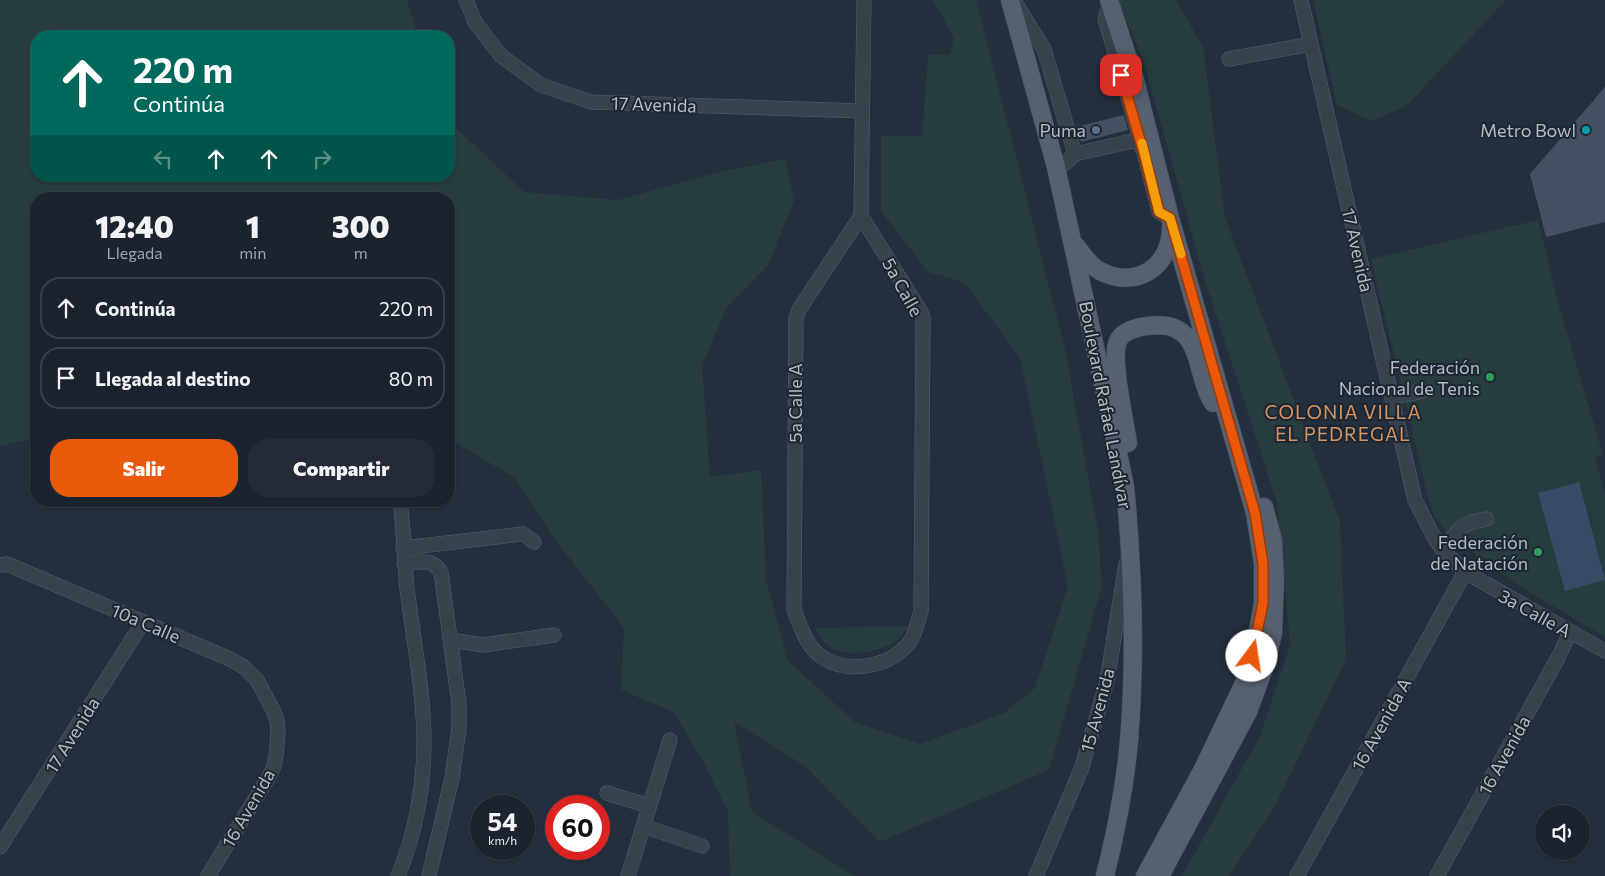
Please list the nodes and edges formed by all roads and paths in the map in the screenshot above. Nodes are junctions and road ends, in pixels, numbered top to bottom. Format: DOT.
graph roads {
  1 [pos="466,0"];
  2 [pos="864,0"];
  3 [pos="1010,0"];
  4 [pos="1014,0"];
  5 [pos="1301,0"];
  6 [pos="1109,1"];
  7 [pos="1311,44"];
  8 [pos="1229,59"];
  9 [pos="862,111"];
  10 [pos="1143,150"];
  11 [pos="1075,154"];
  12 [pos="1056,167"];
  13 [pos="861,216"];
  14 [pos="1170,218"];
  15 [pos="1072,239"];
  16 [pos="1423,392"];
  17 [pos="1392,398"];
  18 [pos="1230,425"];
  19 [pos="1235,443"];
  20 [pos="1125,486"];
  21 [pos="1415,500"];
  22 [pos="400,507"];
  23 [pos="1487,519"];
  24 [pos="1130,537"];
  25 [pos="534,542"];
  26 [pos="403,548"];
  27 [pos="1443,550"];
  28 [pos="404,564"];
  29 [pos="0,565"];
  30 [pos="1465,572"];
  31 [pos="794,610"];
  32 [pos="143,622"];
  33 [pos="1570,632"];
  34 [pos="554,636"];
  35 [pos="452,640"];
  36 [pos="1605,651"];
  37 [pos="272,708"];
  38 [pos="670,740"];
  39 [pos="607,793"];
  40 [pos="649,806"];
  41 [pos="643,826"];
  42 [pos="702,846"];
  43 [pos="0,847"];
  44 [pos="208,876"];
  45 [pos="398,876"];
  46 [pos="429,876"];
  47 [pos="628,876"];
  48 [pos="1036,876"];
  49 [pos="1105,876"];
  50 [pos="1145,876"];
  51 [pos="1160,876"];
  52 [pos="1297,876"];
  53 [pos="1437,876"];
  1 -- 9 [label="street, 17 Avenida"];
  2 -- 9 [label="street"];
  3 -- 12 [label="main road, Boulevard Rafael Landívar"];
  4 -- 11 [label="street"];
  5 -- 7 [label="street, 17 Avenida"];
  6 -- 10 [label="street"];
  6 -- 14 [label="main road"];
  7 -- 8 [label="street"];
  7 -- 17 [label="street, 17 Avenida"];
  9 -- 13 [label="street"];
  10 -- 11 [label="street"];
  10 -- 14 [label="street"];
  11 -- 12 [label="street"];
  12 -- 15 [label="main road, Boulevard Rafael Landívar"];
  13 -- 31 [label="street, 5a Calle A"];
  13 -- 31 [label="street, 5a Calle"];
  14 -- 15 [label="main road"];
  14 -- 18 [label="main road"];
  15 -- 20 [label="main road, Boulevard Rafael Landívar"];
  16 -- 17 [label="street"];
  17 -- 21 [label="street, 17 Avenida"];
  18 -- 19 [label="main road"];
  18 -- 20 [label="main road"];
  19 -- 50 [label="main road"];
  19 -- 51 [label="main road"];
  20 -- 24 [label="main road, Boulevard Rafael Landívar"];
  21 -- 27 [label="street, 3a Calle A"];
  22 -- 26 [label="street"];
  23 -- 27 [label="street"];
  24 -- 48 [label="street, 15 Avenida"];
  24 -- 49 [label="main road, Boulevard Rafael Landívar"];
  25 -- 26 [label="street"];
  26 -- 28 [label="street"];
  27 -- 30 [label="street, 3a Calle A"];
  28 -- 35 [label="street"];
  28 -- 45 [label="street"];
  29 -- 32 [label="street, 10a Calle"];
  30 -- 33 [label="street, 3a Calle A"];
  30 -- 52 [label="street, 16 Avenida A"];
  32 -- 37 [label="street, 10a Calle"];
  32 -- 43 [label="street, 17 Avenida"];
  33 -- 36 [label="street, 3a Calle A"];
  33 -- 53 [label="street, 16 Avenida"];
  34 -- 35 [label="street"];
  35 -- 46 [label="street"];
  37 -- 44 [label="street, 16 Avenida"];
  38 -- 40 [label="street"];
  39 -- 40 [label="street"];
  40 -- 41 [label="street"];
  41 -- 42 [label="street"];
  41 -- 47 [label="street"];
}
